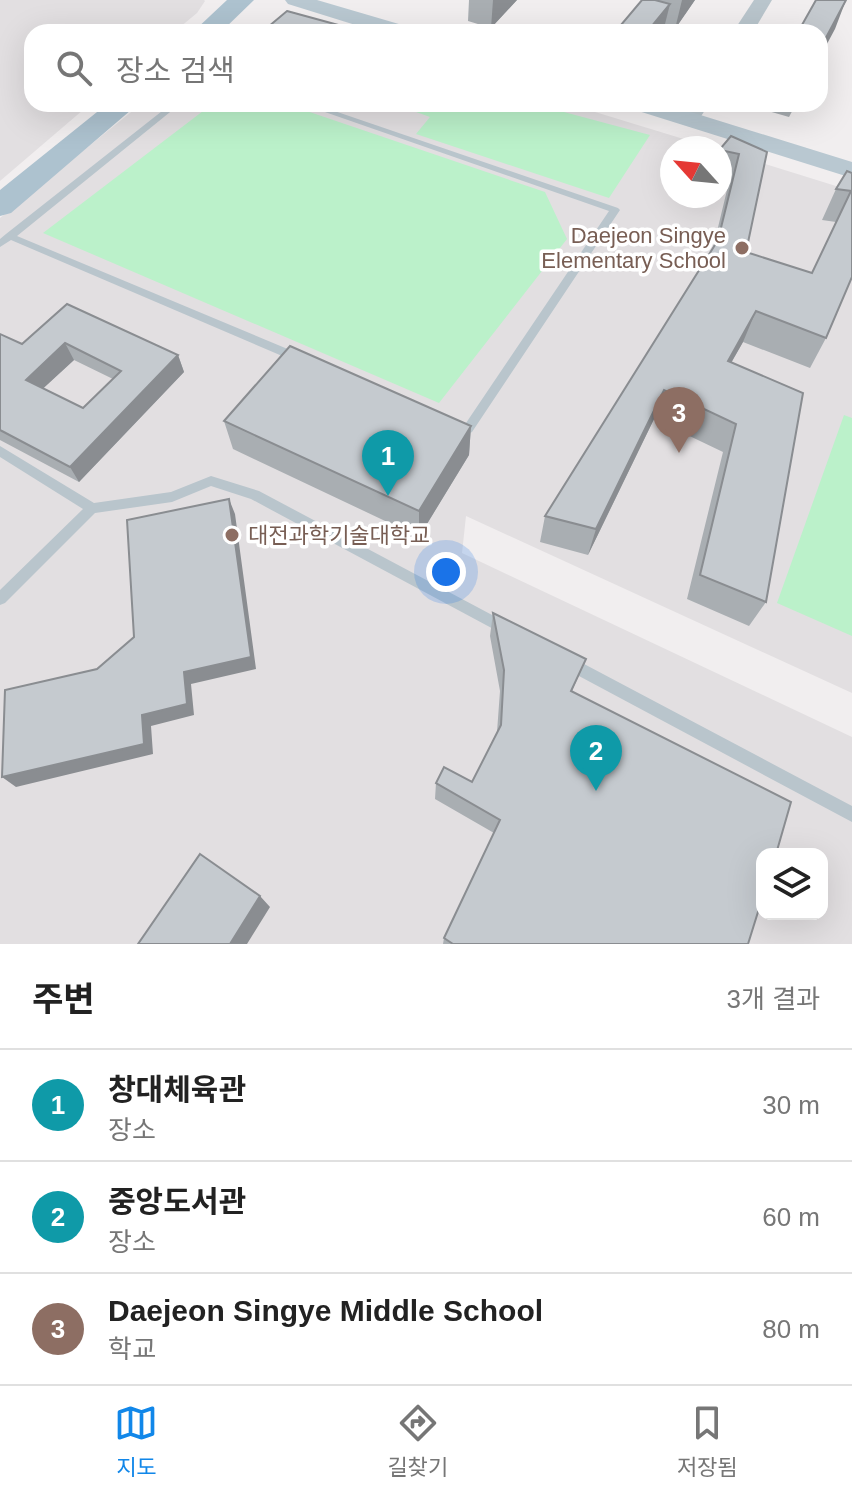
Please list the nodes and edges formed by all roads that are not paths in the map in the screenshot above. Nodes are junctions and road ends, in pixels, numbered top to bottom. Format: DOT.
graph roads {
  1 [pos="242,0"];
  2 [pos="295,0"];
  3 [pos="763,0"];
  4 [pos="215,24"];
  5 [pos="374,24"];
  6 [pos="748,24"];
  7 [pos="114,112"];
  8 [pos="166,112"];
  9 [pos="329,112"];
  10 [pos="696,112"];
  11 [pos="852,170"];
  12 [pos="0,206"];
  13 [pos="9,236"];
  14 [pos="0,244"];
  15 [pos="310,363"];
  16 [pos="453,423"];
  17 [pos="0,451"];
  18 [pos="92,508"];
  19 [pos="0,599"];
  20 [pos="519,636"];
  21 [pos="561,658"];
  22 [pos="852,814"];
  1 -- 4 [label="main road"];
  2 -- 5 [label="main road"];
  3 -- 6 [label="street"];
  7 -- 12 [label="main road"];
  8 -- 13 [label="lane"];
  9 -- 16 [label="lane"];
  10 -- 11 [label="main road"];
  13 -- 14 [label="lane"];
  13 -- 15 [label="lane"];
  17 -- 18 [label="lane"];
  18 -- 19 [label="lane"];
  18 -- 20 [label="lane"];
  21 -- 22 [label="lane"];
}
